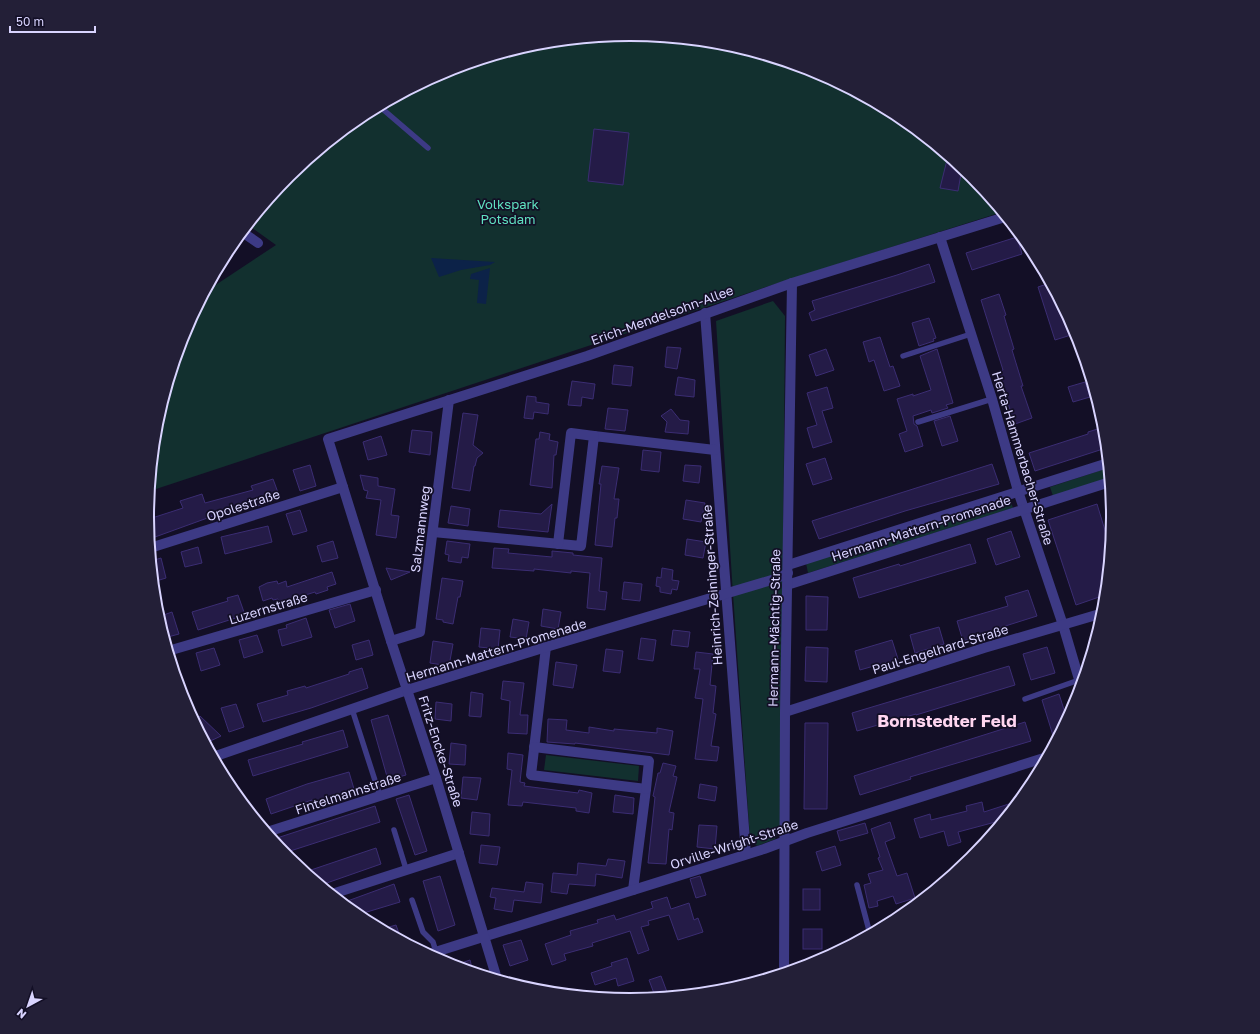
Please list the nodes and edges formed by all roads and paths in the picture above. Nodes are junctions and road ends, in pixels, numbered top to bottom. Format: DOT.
graph roads {
  1 [pos="384,110"];
  2 [pos="428,148"];
  3 [pos="1001,218"];
  4 [pos="246,235"];
  5 [pos="940,237"];
  6 [pos="258,243"];
  7 [pos="792,283"];
  8 [pos="705,313"];
  9 [pos="971,334"];
  10 [pos="903,356"];
  11 [pos="992,399"];
  12 [pos="449,400"];
  13 [pos="918,422"];
  14 [pos="594,436"];
  15 [pos="328,439"];
  16 [pos="715,450"];
  17 [pos="1103,465"];
  18 [pos="1105,484"];
  19 [pos="343,487"];
  20 [pos="1018,491"];
  21 [pos="1024,509"];
  22 [pos="433,532"];
  23 [pos="558,544"];
  24 [pos="155,546"];
  25 [pos="788,569"];
  26 [pos="788,585"];
  27 [pos="376,590"];
  28 [pos="726,593"];
  29 [pos="1096,615"];
  30 [pos="1063,625"];
  31 [pos="391,641"];
  32 [pos="546,647"];
  33 [pos="173,650"];
  34 [pos="1078,677"];
  35 [pos="1076,684"];
  36 [pos="407,690"];
  37 [pos="1025,699"];
  38 [pos="352,710"];
  39 [pos="785,712"];
  40 [pos="534,748"];
  41 [pos="218,755"];
  42 [pos="1039,760"];
  43 [pos="436,778"];
  44 [pos="646,789"];
  45 [pos="380,796"];
  46 [pos="394,830"];
  47 [pos="272,831"];
  48 [pos="786,841"];
  49 [pos="460,853"];
  50 [pos="746,854"];
  51 [pos="406,869"];
  52 [pos="857,885"];
  53 [pos="633,890"];
  54 [pos="337,892"];
  55 [pos="412,900"];
  56 [pos="869,929"];
  57 [pos="484,936"];
  58 [pos="432,950"];
  59 [pos="436,952"];
  60 [pos="784,968"];
  61 [pos="495,974"];
  1 -- 2 [label="lane"];
  3 -- 5 [label="street, Erich-Mendelsohn-Allee"];
  4 -- 6 [label="street"];
  5 -- 7 [label="street, Erich-Mendelsohn-Allee"];
  5 -- 9 [label="street, Herta-Hammerbacher-Straße"];
  7 -- 8 [label="street, Erich-Mendelsohn-Allee"];
  7 -- 25 [label="street, Hermann-Mächtig-Straße"];
  8 -- 12 [label="street, Erich-Mendelsohn-Allee"];
  8 -- 16 [label="street, Heinrich-Zeininger-Straße"];
  9 -- 10 [label="lane"];
  9 -- 11 [label="street, Herta-Hammerbacher-Straße"];
  11 -- 13 [label="lane"];
  11 -- 20 [label="street, Herta-Hammerbacher-Straße"];
  12 -- 15 [label="street, Erich-Mendelsohn-Allee"];
  12 -- 22 [label="street, Salzmannweg"];
  14 -- 16 [label="street"];
  14 -- 23 [label="street"];
  14 -- 23 [label="street"];
  15 -- 19 [label="street, Fritz-Encke-Straße"];
  16 -- 28 [label="street, Heinrich-Zeininger-Straße"];
  17 -- 20 [label="street, Hermann-Mattern-Promenade"];
  18 -- 21 [label="street, Hermann-Mattern-Promenade"];
  19 -- 24 [label="street, Opolestraße"];
  19 -- 27 [label="street, Fritz-Encke-Straße"];
  20 -- 21 [label="street, Herta-Hammerbacher-Straße"];
  20 -- 25 [label="street, Hermann-Mattern-Promenade"];
  21 -- 26 [label="street, Hermann-Mattern-Promenade"];
  21 -- 30 [label="street, Herta-Hammerbacher-Straße"];
  22 -- 23 [label="street"];
  22 -- 31 [label="street, Salzmannweg"];
  25 -- 26 [label="street, Hermann-Mächtig-Straße"];
  25 -- 28 [label="street, Hermann-Mattern-Promenade"];
  26 -- 39 [label="street, Hermann-Mächtig-Straße"];
  27 -- 31 [label="street, Fritz-Encke-Straße"];
  27 -- 33 [label="street, Luzernstraße"];
  28 -- 32 [label="street, Hermann-Mattern-Promenade"];
  28 -- 50 [label="street, Heinrich-Zeininger-Straße"];
  29 -- 30 [label="street, Paul-Engelhard-Straße"];
  30 -- 34 [label="street, Herta-Hammerbacher-Straße"];
  30 -- 39 [label="street, Paul-Engelhard-Straße"];
  31 -- 36 [label="street, Fritz-Encke-Straße"];
  32 -- 36 [label="street, Hermann-Mattern-Promenade"];
  32 -- 40 [label="street"];
  35 -- 37 [label="lane"];
  36 -- 38 [label="street, Hermann-Mattern-Promenade"];
  36 -- 43 [label="street, Fritz-Encke-Straße"];
  38 -- 41 [label="street, Hermann-Mattern-Promenade"];
  38 -- 45 [label="lane"];
  39 -- 48 [label="street, Hermann-Mächtig-Straße"];
  40 -- 44 [label="street"];
  40 -- 44 [label="street"];
  42 -- 48 [label="street, Orville-Wright-Straße"];
  43 -- 45 [label="street, Fintelmannstraße"];
  43 -- 49 [label="street, Fritz-Encke-Straße"];
  44 -- 53 [label="street"];
  45 -- 47 [label="street, Fintelmannstraße"];
  46 -- 51 [label="lane"];
  48 -- 50 [label="street, Orville-Wright-Straße"];
  48 -- 60 [label="street, Hermann-Mächtig-Straße"];
  49 -- 51 [label="street"];
  49 -- 57 [label="street, Fritz-Encke-Straße"];
  50 -- 53 [label="street, Orville-Wright-Straße"];
  51 -- 54 [label="street"];
  52 -- 56 [label="lane"];
  53 -- 57 [label="street, Orville-Wright-Straße"];
  55 -- 58 [label="lane"];
  57 -- 59 [label="street, Orville-Wright-Straße"];
  57 -- 61 [label="street, Fritz-Encke-Straße"];
}
